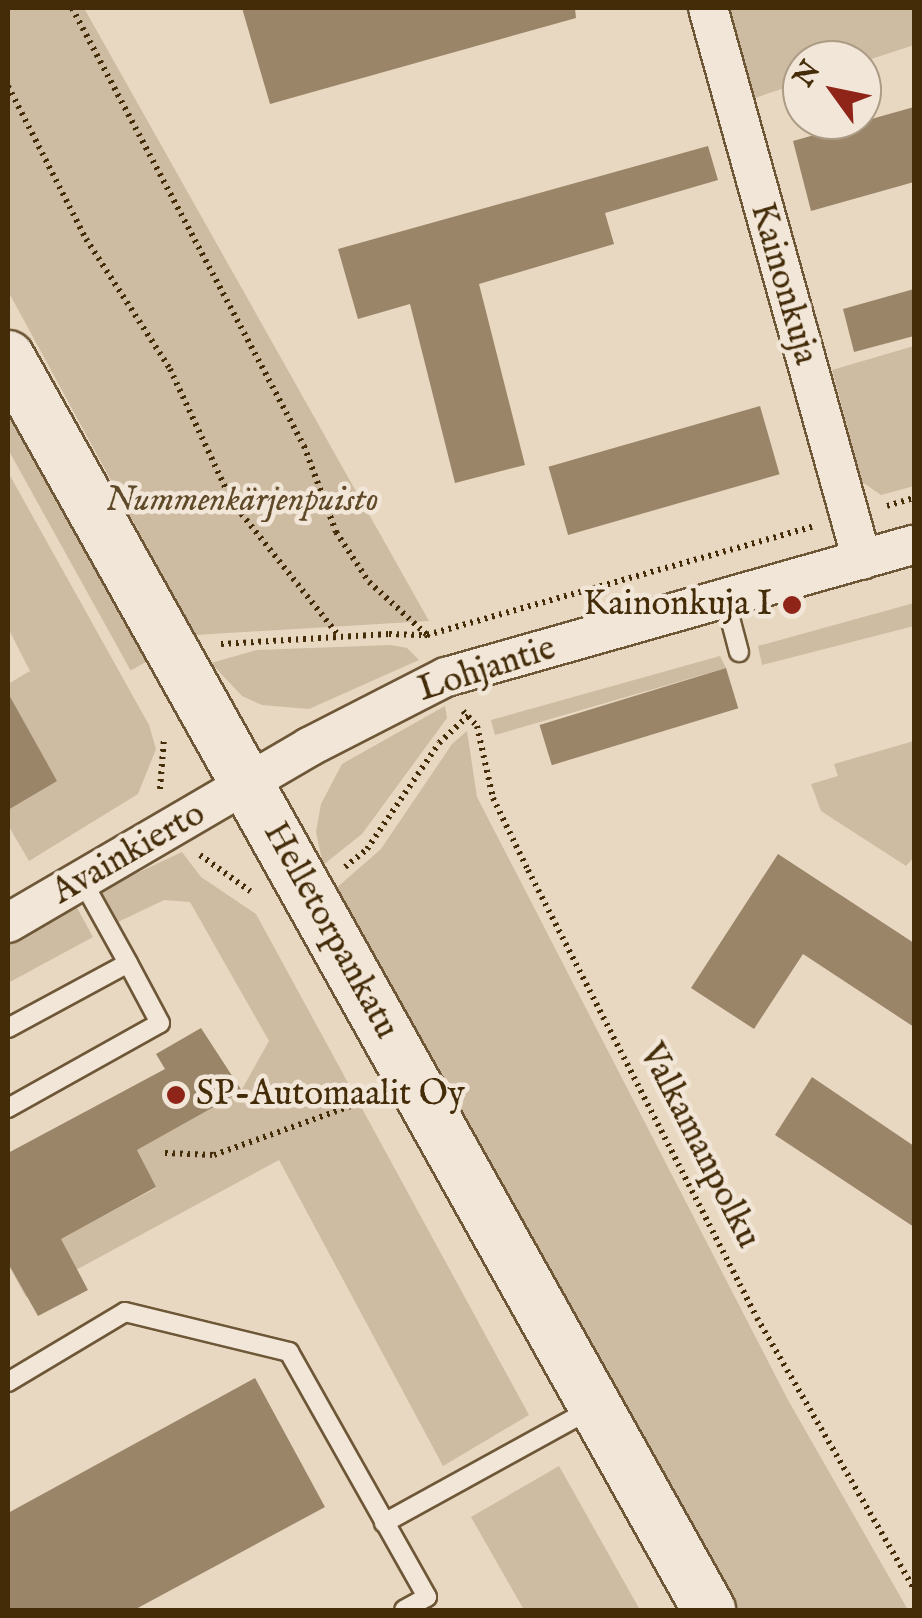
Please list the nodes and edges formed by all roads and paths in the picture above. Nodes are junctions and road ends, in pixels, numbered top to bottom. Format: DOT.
graph roads {
  1 [pos="72,8"];
  2 [pos="708,8"];
  3 [pos="8,86"];
  4 [pos="8,357"];
  5 [pos="914,498"];
  6 [pos="849,516"];
  7 [pos="914,545"];
  8 [pos="862,560"];
  9 [pos="725,598"];
  10 [pos="426,635"];
  11 [pos="339,636"];
  12 [pos="739,652"];
  13 [pos="180,663"];
  14 [pos="446,677"];
  15 [pos="484,711"];
  16 [pos="466,716"];
  17 [pos="249,784"];
  18 [pos="366,849"];
  19 [pos="83,882"];
  20 [pos="8,923"];
  21 [pos="128,962"];
  22 [pos="8,1028"];
  23 [pos="378,1094"];
  24 [pos="8,1108"];
  25 [pos="165,1153"];
  26 [pos="8,1382"];
  27 [pos="596,1406"];
  28 [pos="384,1522"];
  29 [pos="914,1589"];
  30 [pos="431,1604"];
  31 [pos="404,1610"];
  32 [pos="709,1610"];
  1 -- 10 [label="path"];
  2 -- 6 [label="street, Kainonkuja"];
  3 -- 11 [label="path"];
  4 -- 13 [label="street, Helletorpankatu"];
  5 -- 6 [label="path"];
  6 -- 8 [label="street, Kainonkuja"];
  6 -- 10 [label="path"];
  7 -- 8 [label="street, Lohjantie"];
  8 -- 9 [label="street, Lohjantie"];
  9 -- 12 [label="lane"];
  9 -- 14 [label="street, Lohjantie"];
  10 -- 11 [label="path"];
  10 -- 14 [label="path, Valkamanpolku"];
  11 -- 13 [label="path"];
  13 -- 17 [label="street, Helletorpankatu"];
  14 -- 16 [label="path, Valkamanpolku"];
  14 -- 17 [label="street, Lohjantie"];
  15 -- 16 [label="path"];
  16 -- 18 [label="path"];
  16 -- 29 [label="path, Valkamanpolku"];
  17 -- 19 [label="street, Avainkierto"];
  17 -- 27 [label="street, Helletorpankatu"];
  19 -- 20 [label="street, Avainkierto"];
  19 -- 21 [label="lane"];
  21 -- 22 [label="lane"];
  21 -- 24 [label="lane"];
  23 -- 25 [label="path"];
  26 -- 28 [label="lane"];
  27 -- 28 [label="lane"];
  27 -- 32 [label="street, Helletorpankatu"];
  28 -- 30 [label="lane"];
  30 -- 31 [label="lane"];
}
